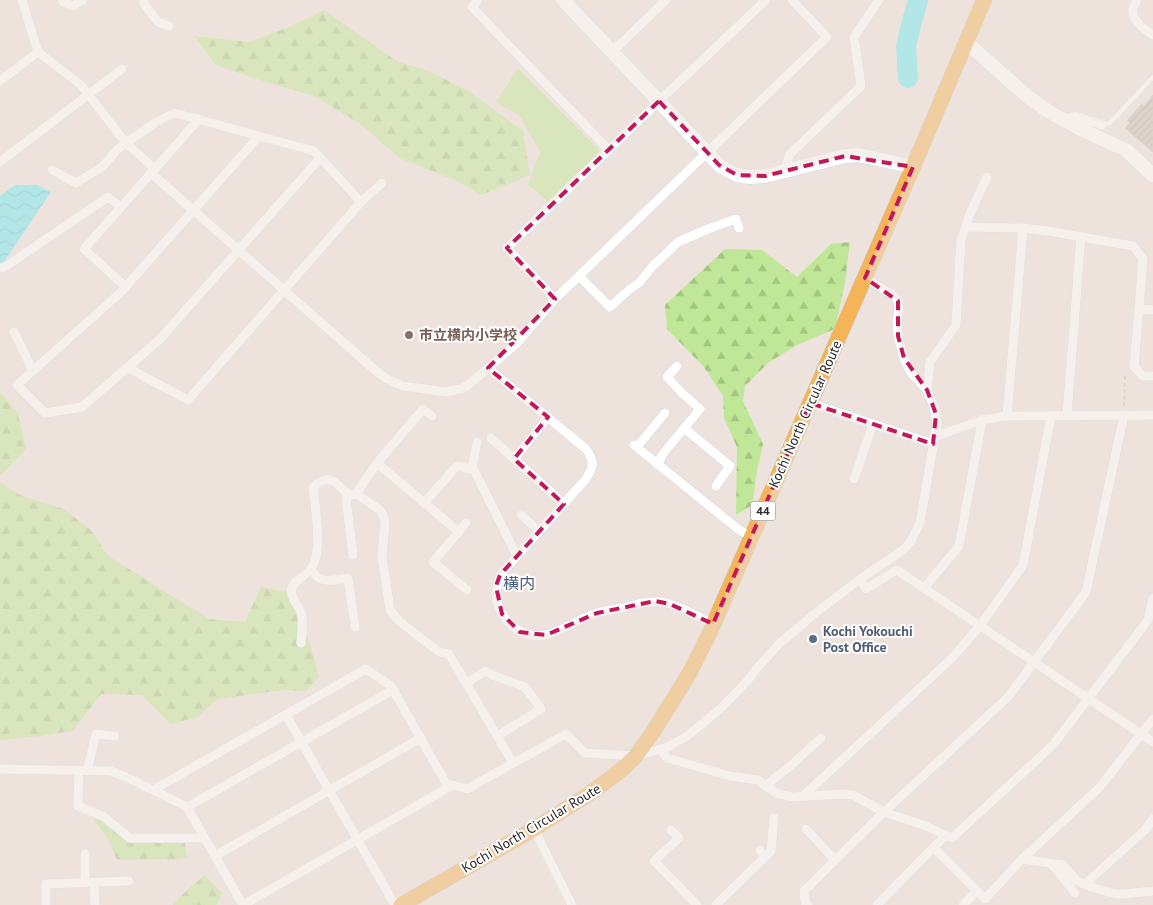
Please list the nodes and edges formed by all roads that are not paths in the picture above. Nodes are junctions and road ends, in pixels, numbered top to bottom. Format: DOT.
graph roads {
  1 [pos="22,0"];
  2 [pos="62,0"];
  3 [pos="83,0"];
  4 [pos="144,0"];
  5 [pos="478,0"];
  6 [pos="565,0"];
  7 [pos="666,0"];
  8 [pos="766,0"];
  9 [pos="792,0"];
  10 [pos="879,0"];
  11 [pos="984,0"];
  12 [pos="1137,0"];
  13 [pos="169,26"];
  14 [pos="1153,35"];
  15 [pos="966,42"];
  16 [pos="38,52"];
  17 [pos="612,52"];
  18 [pos="122,70"];
  19 [pos="1153,77"];
  20 [pos="0,81"];
  21 [pos="89,94"];
  22 [pos="659,101"];
  23 [pos="199,119"];
  24 [pos="1065,120"];
  25 [pos="1102,125"];
  26 [pos="259,136"];
  27 [pos="126,143"];
  28 [pos="608,150"];
  29 [pos="708,152"];
  30 [pos="320,158"];
  31 [pos="0,162"];
  32 [pos="914,167"];
  33 [pos="52,170"];
  34 [pos="153,171"];
  35 [pos="785,171"];
  36 [pos="1153,174"];
  37 [pos="987,177"];
  38 [pos="382,184"];
  39 [pos="361,202"];
  40 [pos="121,207"];
  41 [pos="193,210"];
  42 [pos="966,227"];
  43 [pos="739,228"];
  44 [pos="1023,228"];
  45 [pos="1081,236"];
  46 [pos="238,250"];
  47 [pos="0,268"];
  48 [pos="579,276"];
  49 [pos="865,278"];
  50 [pos="126,286"];
  51 [pos="284,290"];
  52 [pos="555,299"];
  53 [pos="1139,309"];
  54 [pos="1153,310"];
  55 [pos="14,332"];
  56 [pos="677,366"];
  57 [pos="128,368"];
  58 [pos="488,368"];
  59 [pos="33,371"];
  60 [pos="1153,376"];
  61 [pos="927,390"];
  62 [pos="810,403"];
  63 [pos="665,413"];
  64 [pos="1067,415"];
  65 [pos="1124,415"];
  66 [pos="1153,415"];
  67 [pos="432,416"];
  68 [pos="1007,416"];
  69 [pos="1051,416"];
  70 [pos="548,418"];
  71 [pos="982,420"];
  72 [pos="873,424"];
  73 [pos="684,428"];
  74 [pos="491,438"];
  75 [pos="934,440"];
  76 [pos="477,442"];
  77 [pos="514,459"];
  78 [pos="377,463"];
  79 [pos="658,465"];
  80 [pos="471,469"];
  81 [pos="854,480"];
  82 [pos="716,486"];
  83 [pos="352,494"];
  84 [pos="424,503"];
  85 [pos="564,504"];
  86 [pos="521,515"];
  87 [pos="466,523"];
  88 [pos="539,531"];
  89 [pos="459,532"];
  90 [pos="751,537"];
  91 [pos="353,555"];
  92 [pos="517,556"];
  93 [pos="311,570"];
  94 [pos="860,579"];
  95 [pos="924,588"];
  96 [pos="467,590"];
  97 [pos="1153,599"];
  98 [pos="713,624"];
  99 [pos="980,626"];
  100 [pos="355,627"];
  101 [pos="301,643"];
  102 [pos="1034,662"];
  103 [pos="466,682"];
  104 [pos="393,690"];
  105 [pos="1089,699"];
  106 [pos="286,715"];
  107 [pos="1153,719"];
  108 [pos="1142,734"];
  109 [pos="115,736"];
  110 [pos="496,736"];
  111 [pos="421,738"];
  112 [pos="821,738"];
  113 [pos="301,742"];
  114 [pos="1153,742"];
  115 [pos="660,749"];
  116 [pos="636,756"];
  117 [pos="513,764"];
  118 [pos="0,769"];
  119 [pos="83,770"];
  120 [pos="453,785"];
  121 [pos="765,786"];
  122 [pos="153,790"];
  123 [pos="329,791"];
  124 [pos="803,796"];
  125 [pos="187,807"];
  126 [pos="884,812"];
  127 [pos="774,818"];
  128 [pos="1153,819"];
  129 [pos="534,829"];
  130 [pos="806,829"];
  131 [pos="671,830"];
  132 [pos="946,835"];
  133 [pos="204,838"];
  134 [pos="357,840"];
  135 [pos="934,848"];
  136 [pos="85,854"];
  137 [pos="215,856"];
  138 [pos="1022,859"];
  139 [pos="835,860"];
  140 [pos="1051,864"];
  141 [pos="129,881"];
  142 [pos="90,883"];
  143 [pos="1085,884"];
  144 [pos="977,891"];
  145 [pos="1153,891"];
  146 [pos="1074,893"];
  147 [pos="46,905"];
  148 [pos="94,905"];
  149 [pos="395,905"];
  150 [pos="400,905"];
  151 [pos="572,905"];
  152 [pos="697,905"];
  153 [pos="716,905"];
  154 [pos="808,905"];
  155 [pos="877,905"];
  156 [pos="963,905"];
  1 -- 16 [label="street"];
  2 -- 3 [label="street"];
  4 -- 13 [label="street"];
  5 -- 28 [label="street"];
  6 -- 17 [label="street"];
  7 -- 17 [label="street"];
  8 -- 22 [label="street"];
  9 -- 29 [label="street"];
  10 -- 35 [label="street"];
  11 -- 15 [label="main road, Kochi North Circular Route / 44"];
  12 -- 14 [label="street"];
  15 -- 24 [label="street"];
  15 -- 32 [label="main road, Kochi North Circular Route / 44"];
  16 -- 20 [label="street"];
  16 -- 21 [label="street"];
  17 -- 22 [label="street"];
  18 -- 21 [label="street"];
  19 -- 25 [label="lane"];
  21 -- 27 [label="street"];
  21 -- 31 [label="street"];
  22 -- 28 [label="street"];
  22 -- 29 [label="street"];
  23 -- 26 [label="street"];
  23 -- 27 [label="street"];
  23 -- 34 [label="street"];
  24 -- 25 [label="street"];
  24 -- 36 [label="street"];
  26 -- 30 [label="street"];
  26 -- 41 [label="street"];
  27 -- 33 [label="street"];
  27 -- 34 [label="street"];
  28 -- 52 [label="street"];
  29 -- 35 [label="street"];
  29 -- 48 [label="street"];
  30 -- 39 [label="street"];
  30 -- 46 [label="street"];
  32 -- 35 [label="street"];
  32 -- 49 [label="main road, Kochi North Circular Route / 44"];
  34 -- 40 [label="street"];
  34 -- 41 [label="street"];
  37 -- 42 [label="street"];
  38 -- 39 [label="street"];
  39 -- 51 [label="street"];
  40 -- 47 [label="street"];
  40 -- 50 [label="street"];
  41 -- 46 [label="street"];
  41 -- 50 [label="street"];
  42 -- 44 [label="street"];
  42 -- 61 [label="street"];
  43 -- 48 [label="street"];
  44 -- 45 [label="street"];
  44 -- 68 [label="street"];
  45 -- 53 [label="street"];
  45 -- 64 [label="street"];
  46 -- 51 [label="street"];
  46 -- 57 [label="street"];
  48 -- 52 [label="street"];
  49 -- 61 [label="street"];
  49 -- 62 [label="main road, Kochi North Circular Route / 44"];
  50 -- 59 [label="street"];
  51 -- 57 [label="street"];
  51 -- 58 [label="street"];
  52 -- 58 [label="street"];
  53 -- 54 [label="street"];
  53 -- 60 [label="street"];
  55 -- 59 [label="street"];
  56 -- 73 [label="street"];
  57 -- 59 [label="street"];
  58 -- 70 [label="street"];
  61 -- 75 [label="street"];
  62 -- 72 [label="street"];
  62 -- 90 [label="main road, Kochi North Circular Route / 44"];
  63 -- 79 [label="street"];
  64 -- 65 [label="street"];
  64 -- 69 [label="street"];
  65 -- 66 [label="street"];
  65 -- 102 [label="street"];
  67 -- 78 [label="street"];
  68 -- 69 [label="street"];
  68 -- 71 [label="street"];
  69 -- 99 [label="street"];
  70 -- 77 [label="street"];
  70 -- 85 [label="street"];
  71 -- 75 [label="street"];
  71 -- 95 [label="street"];
  72 -- 75 [label="street"];
  72 -- 81 [label="street"];
  73 -- 79 [label="street"];
  73 -- 82 [label="street"];
  74 -- 77 [label="street"];
  75 -- 94 [label="street"];
  76 -- 80 [label="street"];
  77 -- 85 [label="street"];
  78 -- 83 [label="street"];
  78 -- 84 [label="street"];
  79 -- 90 [label="street"];
  80 -- 84 [label="street"];
  80 -- 92 [label="street"];
  83 -- 91 [label="street"];
  83 -- 93 [label="street"];
  83 -- 103 [label="street"];
  84 -- 89 [label="street"];
  85 -- 88 [label="street"];
  86 -- 88 [label="street"];
  87 -- 89 [label="street"];
  88 -- 92 [label="street"];
  89 -- 96 [label="street"];
  90 -- 98 [label="main road, Kochi North Circular Route / 44"];
  92 -- 98 [label="street"];
  93 -- 100 [label="street"];
  93 -- 101 [label="street"];
  94 -- 95 [label="street"];
  94 -- 115 [label="street"];
  95 -- 99 [label="street"];
  97 -- 105 [label="street"];
  98 -- 116 [label="main road, Kochi North Circular Route / 44"];
  99 -- 102 [label="street"];
  99 -- 124 [label="street"];
  102 -- 105 [label="street"];
  102 -- 126 [label="street"];
  103 -- 110 [label="street"];
  103 -- 110 [label="street"];
  104 -- 106 [label="street"];
  104 -- 111 [label="street"];
  104 -- 113 [label="street"];
  105 -- 108 [label="street"];
  105 -- 132 [label="street"];
  106 -- 113 [label="street"];
  106 -- 122 [label="street"];
  107 -- 108 [label="street"];
  108 -- 114 [label="street"];
  108 -- 138 [label="street"];
  109 -- 119 [label="street"];
  110 -- 117 [label="street"];
  111 -- 120 [label="street"];
  111 -- 123 [label="street"];
  112 -- 121 [label="street"];
  113 -- 123 [label="street"];
  113 -- 125 [label="street"];
  115 -- 116 [label="street"];
  115 -- 121 [label="street"];
  116 -- 117 [label="street"];
  116 -- 129 [label="main road, Kochi North Circular Route / 44"];
  117 -- 120 [label="street"];
  118 -- 119 [label="street"];
  119 -- 122 [label="street"];
  119 -- 133 [label="street"];
  120 -- 134 [label="street"];
  121 -- 124 [label="street"];
  122 -- 125 [label="street"];
  123 -- 134 [label="street"];
  123 -- 137 [label="street"];
  124 -- 126 [label="street"];
  125 -- 133 [label="street"];
  126 -- 132 [label="street"];
  126 -- 139 [label="street"];
  127 -- 153 [label="street"];
  128 -- 143 [label="street"];
  129 -- 150 [label="main road, Kochi North Circular Route / 44"];
  129 -- 151 [label="street"];
  130 -- 139 [label="street"];
  131 -- 152 [label="street"];
  132 -- 135 [label="street"];
  133 -- 137 [label="street"];
  134 -- 137 [label="street"];
  134 -- 149 [label="street"];
  135 -- 144 [label="street"];
  135 -- 155 [label="street"];
  136 -- 142 [label="street"];
  138 -- 140 [label="street"];
  138 -- 144 [label="street"];
  139 -- 154 [label="street"];
  140 -- 143 [label="street"];
  140 -- 146 [label="street"];
  141 -- 142 [label="street"];
  142 -- 147 [label="street"];
  142 -- 148 [label="street"];
  143 -- 145 [label="street"];
  144 -- 156 [label="street"];
}
